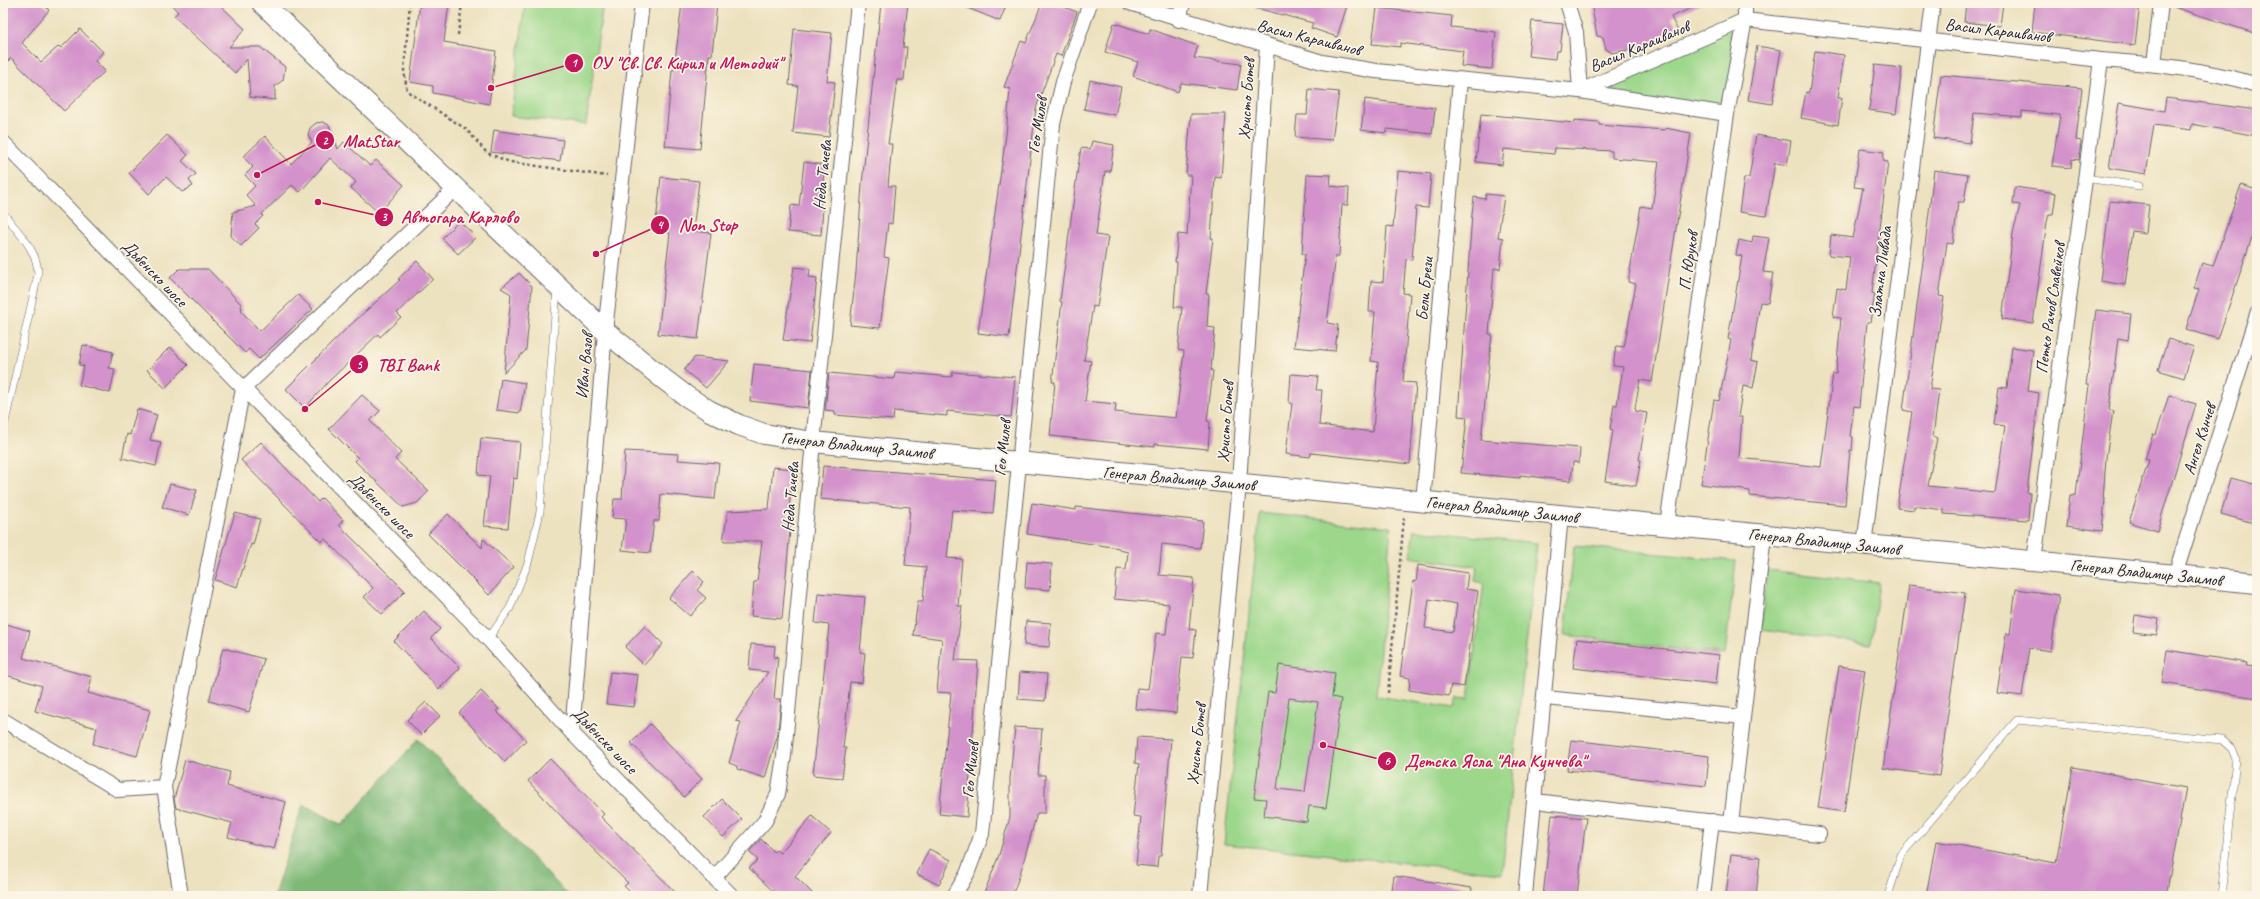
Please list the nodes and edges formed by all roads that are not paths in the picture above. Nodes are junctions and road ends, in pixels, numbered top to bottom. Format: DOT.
graph roads {
  1 [pos="262,3"];
  2 [pos="642,3"];
  3 [pos="858,3"];
  4 [pos="1090,3"];
  5 [pos="1130,3"];
  6 [pos="1183,3"];
  7 [pos="1567,3"];
  8 [pos="1745,3"];
  9 [pos="1933,3"];
  10 [pos="2161,3"];
  11 [pos="1179,20"];
  12 [pos="1745,20"];
  13 [pos="1928,39"];
  14 [pos="1267,46"];
  15 [pos="2101,60"];
  16 [pos="2154,64"];
  17 [pos="1460,80"];
  18 [pos="2257,85"];
  19 [pos="1580,91"];
  20 [pos="1727,114"];
  21 [pos="3,142"];
  22 [pos="2085,178"];
  23 [pos="2139,186"];
  24 [pos="454,189"];
  25 [pos="3,213"];
  26 [pos="557,286"];
  27 [pos="2257,314"];
  28 [pos="605,331"];
  29 [pos="243,389"];
  30 [pos="3,431"];
  31 [pos="813,442"];
  32 [pos="1018,463"];
  33 [pos="1239,484"];
  34 [pos="1414,501"];
  35 [pos="1561,515"];
  36 [pos="1667,525"];
  37 [pos="1764,535"];
  38 [pos="1864,545"];
  39 [pos="2034,561"];
  40 [pos="2175,575"];
  41 [pos="2257,583"];
  42 [pos="488,639"];
  43 [pos="1545,698"];
  44 [pos="1743,717"];
  45 [pos="3,720"];
  46 [pos="572,733"];
  47 [pos="164,787"];
  48 [pos="1534,801"];
  49 [pos="1712,821"];
  50 [pos="1731,823"];
  51 [pos="1818,834"];
  52 [pos="714,878"];
  53 [pos="181,896"];
  54 [pos="732,896"];
  55 [pos="954,896"];
  56 [pos="1200,896"];
  57 [pos="1525,896"];
  58 [pos="1703,896"];
  59 [pos="1888,896"];
  60 [pos="2221,896"];
  1 -- 24 [label="street, Генерал Владимир Заимов"];
  2 -- 28 [label="street, Иван Вазов"];
  3 -- 31 [label="street, Неда Тачева"];
  4 -- 32 [label="street, Гео Милев"];
  5 -- 11 [label="street, Васил Караиванов"];
  6 -- 11 [label="street"];
  7 -- 19 [label="street"];
  8 -- 12 [label="street, П. Юруков"];
  9 -- 13 [label="street, Златна Ливада"];
  10 -- 16 [label="street"];
  11 -- 14 [label="street, Васил Караиванов"];
  12 -- 13 [label="street, Васил Караиванов"];
  12 -- 19 [label="street, Васил Караиванов"];
  12 -- 20 [label="street, П. Юруков"];
  13 -- 15 [label="street, Васил Караиванов"];
  13 -- 38 [label="street, Златна Ливада"];
  14 -- 17 [label="street, Васил Караиванов"];
  14 -- 33 [label="street, Христо Ботев"];
  15 -- 16 [label="street, Васил Караиванов"];
  15 -- 22 [label="street, Петко Рачов Славейков"];
  16 -- 18 [label="street, Васил Караиванов"];
  17 -- 19 [label="street, Васил Караиванов"];
  17 -- 34 [label="street, Бели Брези"];
  19 -- 20 [label="street, Васил Караиванов"];
  20 -- 36 [label="street, П. Юруков"];
  21 -- 29 [label="street, Дъбенско шосе"];
  22 -- 23 [label="lane"];
  22 -- 39 [label="street, Петко Рачов Славейков"];
  24 -- 26 [label="street, Генерал Владимир Заимов"];
  24 -- 29 [label="street"];
  25 -- 30 [label="lane"];
  26 -- 28 [label="street, Генерал Владимир Заимов"];
  26 -- 42 [label="lane"];
  27 -- 40 [label="street, Ангел Кънчев"];
  28 -- 31 [label="street, Генерал Владимир Заимов"];
  28 -- 46 [label="street, Иван Вазов"];
  29 -- 42 [label="street, Дъбенско шосе"];
  29 -- 47 [label="street"];
  31 -- 32 [label="street, Генерал Владимир Заимов"];
  31 -- 52 [label="street, Неда Тачева"];
  32 -- 33 [label="street, Генерал Владимир Заимов"];
  32 -- 55 [label="street, Гео Милев"];
  33 -- 34 [label="street, Генерал Владимир Заимов"];
  33 -- 56 [label="street, Христо Ботев"];
  34 -- 35 [label="street, Генерал Владимир Заимов"];
  35 -- 36 [label="street, Генерал Владимир Заимов"];
  35 -- 43 [label="street"];
  36 -- 37 [label="street, Генерал Владимир Заимов"];
  37 -- 38 [label="street, Генерал Владимир Заимов"];
  37 -- 44 [label="street"];
  38 -- 39 [label="street, Генерал Владимир Заимов"];
  39 -- 40 [label="street, Генерал Владимир Заимов"];
  40 -- 41 [label="street, Генерал Владимир Заимов"];
  42 -- 46 [label="street, Дъбенско шосе"];
  43 -- 44 [label="street"];
  43 -- 48 [label="street"];
  44 -- 50 [label="street"];
  45 -- 47 [label="street"];
  46 -- 52 [label="street, Дъбенско шосе"];
  47 -- 53 [label="street"];
  48 -- 49 [label="street"];
  48 -- 57 [label="street"];
  49 -- 50 [label="street"];
  49 -- 58 [label="street"];
  50 -- 51 [label="street"];
  52 -- 54 [label="street, Дъбенско шосе"];
  59 -- 60 [label="lane"];
}
